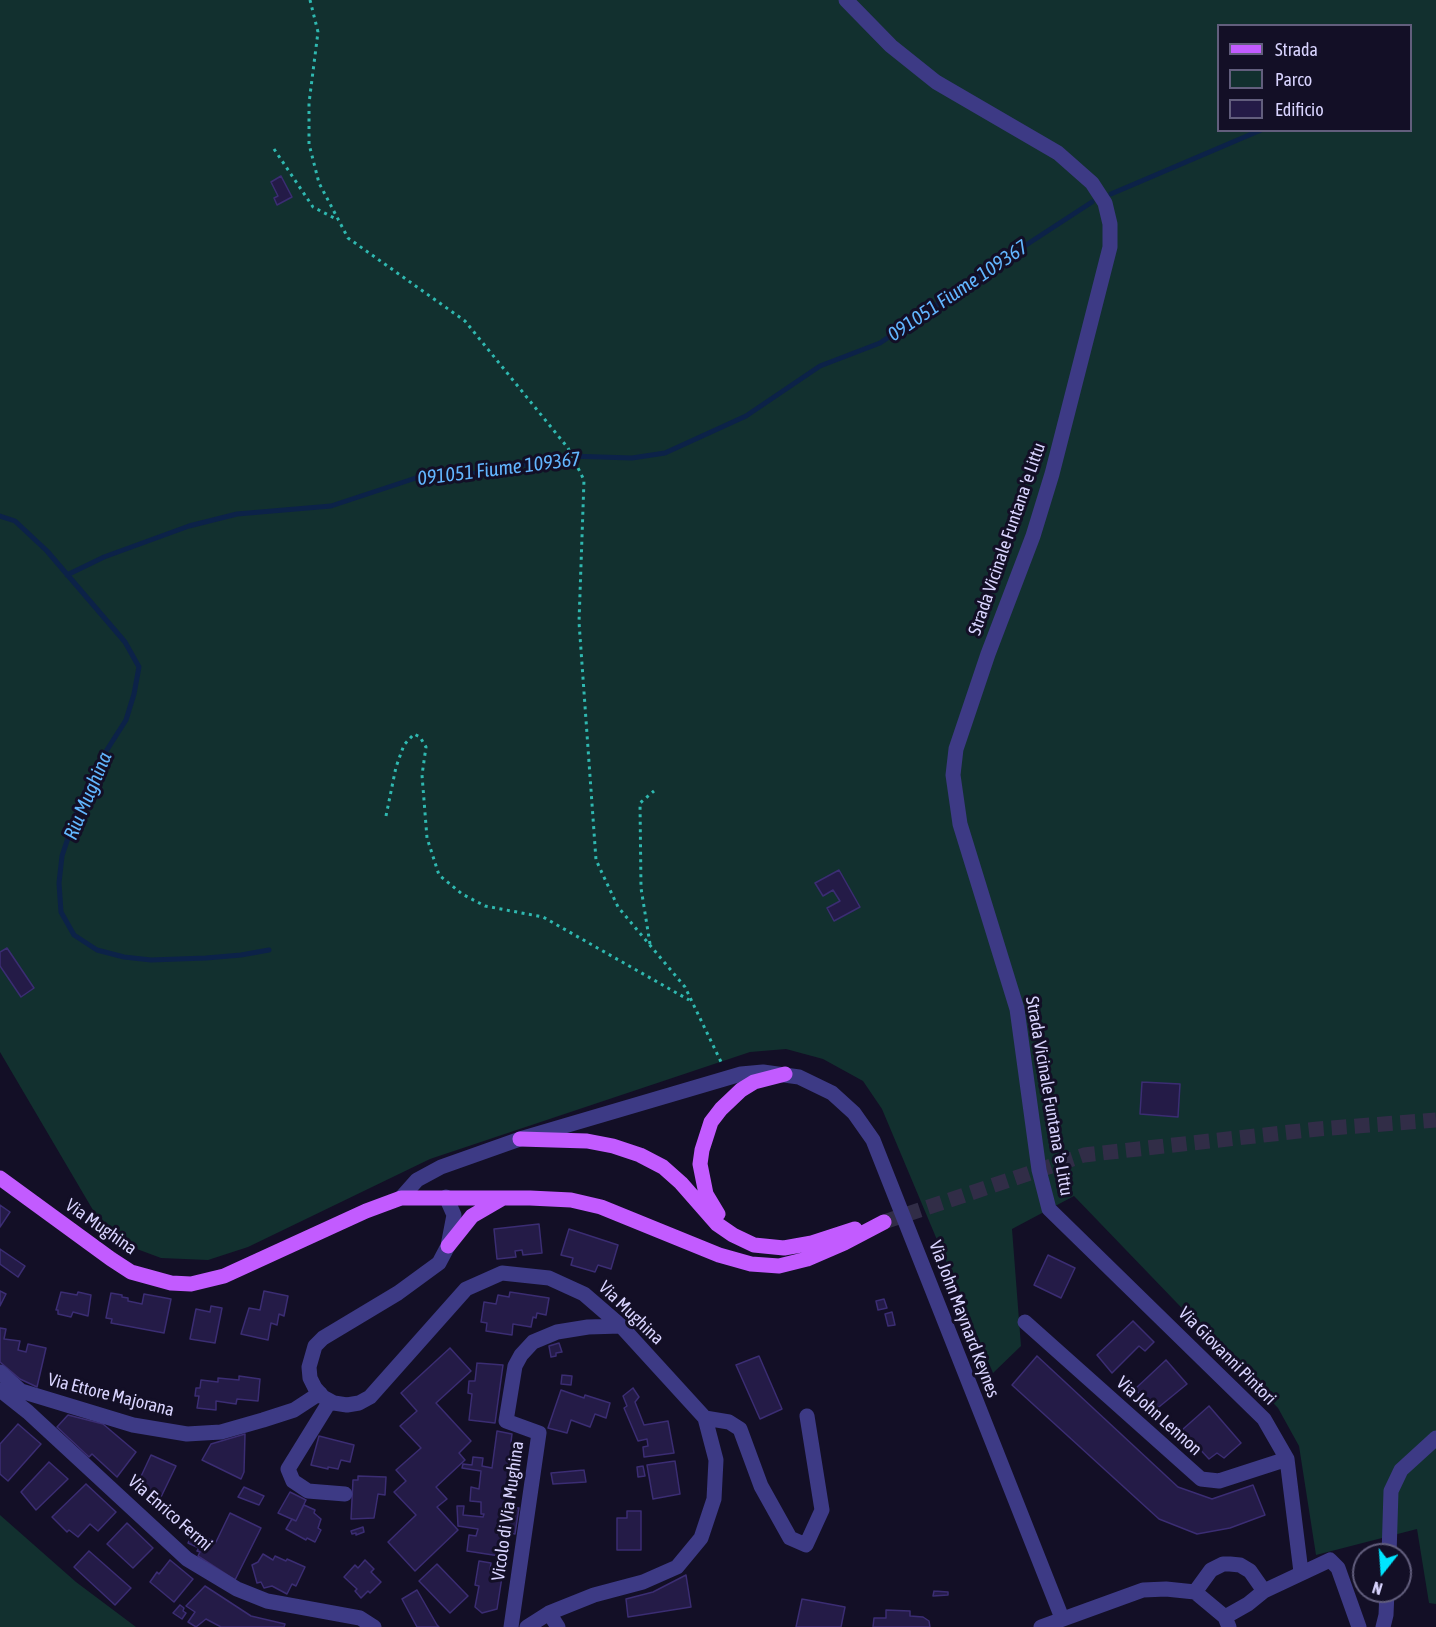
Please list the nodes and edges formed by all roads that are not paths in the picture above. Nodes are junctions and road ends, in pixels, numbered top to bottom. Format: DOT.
graph roads {
  1 [pos="846,0"];
  2 [pos="785,1074"];
  3 [pos="520,1139"];
  4 [pos="0,1178"];
  5 [pos="446,1197"];
  6 [pos="503,1197"];
  7 [pos="401,1198"];
  8 [pos="1049,1209"];
  9 [pos="754,1245"];
  10 [pos="448,1246"];
  11 [pos="1025,1322"];
  12 [pos="621,1326"];
  13 [pos="0,1372"];
  14 [pos="0,1390"];
  15 [pos="325,1397"];
  16 [pos="807,1416"];
  17 [pos="705,1418"];
  18 [pos="1436,1438"];
  19 [pos="1287,1459"];
  20 [pos="345,1494"];
  21 [pos="1389,1543"];
  22 [pos="1301,1572"];
  23 [pos="1264,1591"];
  24 [pos="1194,1592"];
  25 [pos="1386,1603"];
  26 [pos="549,1614"];
  27 [pos="1062,1618"];
  28 [pos="1227,1622"];
  29 [pos="374,1627"];
  30 [pos="511,1627"];
  31 [pos="527,1627"];
  32 [pos="558,1627"];
  33 [pos="1041,1627"];
  34 [pos="1359,1627"];
  35 [pos="1383,1627"];
  1 -- 8 [label="street, Strada Vicinale Funtana 'e Littu"];
  2 -- 3 [label="street, Via John Maynard Keynes"];
  2 -- 9 [label="main road"];
  2 -- 27 [label="street, Via John Maynard Keynes"];
  3 -- 7 [label="street, Via John Maynard Keynes"];
  3 -- 9 [label="main road"];
  4 -- 7 [label="main road, Via Mughina"];
  5 -- 6 [label="main road, Via Mughina"];
  5 -- 7 [label="main road, Via Mughina"];
  5 -- 10 [label="street"];
  6 -- 9 [label="main road, Via Mughina"];
  6 -- 10 [label="main road"];
  8 -- 19 [label="street, Via Giovanni Pintori"];
  10 -- 15 [label="street"];
  11 -- 19 [label="street, Via John Lennon"];
  12 -- 15 [label="street, Via Mughina"];
  12 -- 17 [label="street, Via Mughina"];
  12 -- 30 [label="street, Vicolo di Via Mughina"];
  13 -- 15 [label="street, Via Ettore Majorana"];
  14 -- 29 [label="street, Via Enrico Fermi"];
  15 -- 20 [label="street"];
  16 -- 17 [label="street"];
  17 -- 26 [label="street, Via Mughina"];
  18 -- 21 [label="street"];
  19 -- 22 [label="street, Via Giovanni Pintori"];
  22 -- 23 [label="street"];
  22 -- 34 [label="street"];
  23 -- 24 [label="street"];
  23 -- 28 [label="street"];
  24 -- 27 [label="street"];
  24 -- 28 [label="street"];
  25 -- 35 [label="street"];
  26 -- 31 [label="street, Via Mughina"];
  26 -- 32 [label="street"];
  27 -- 33 [label="street"];
}
